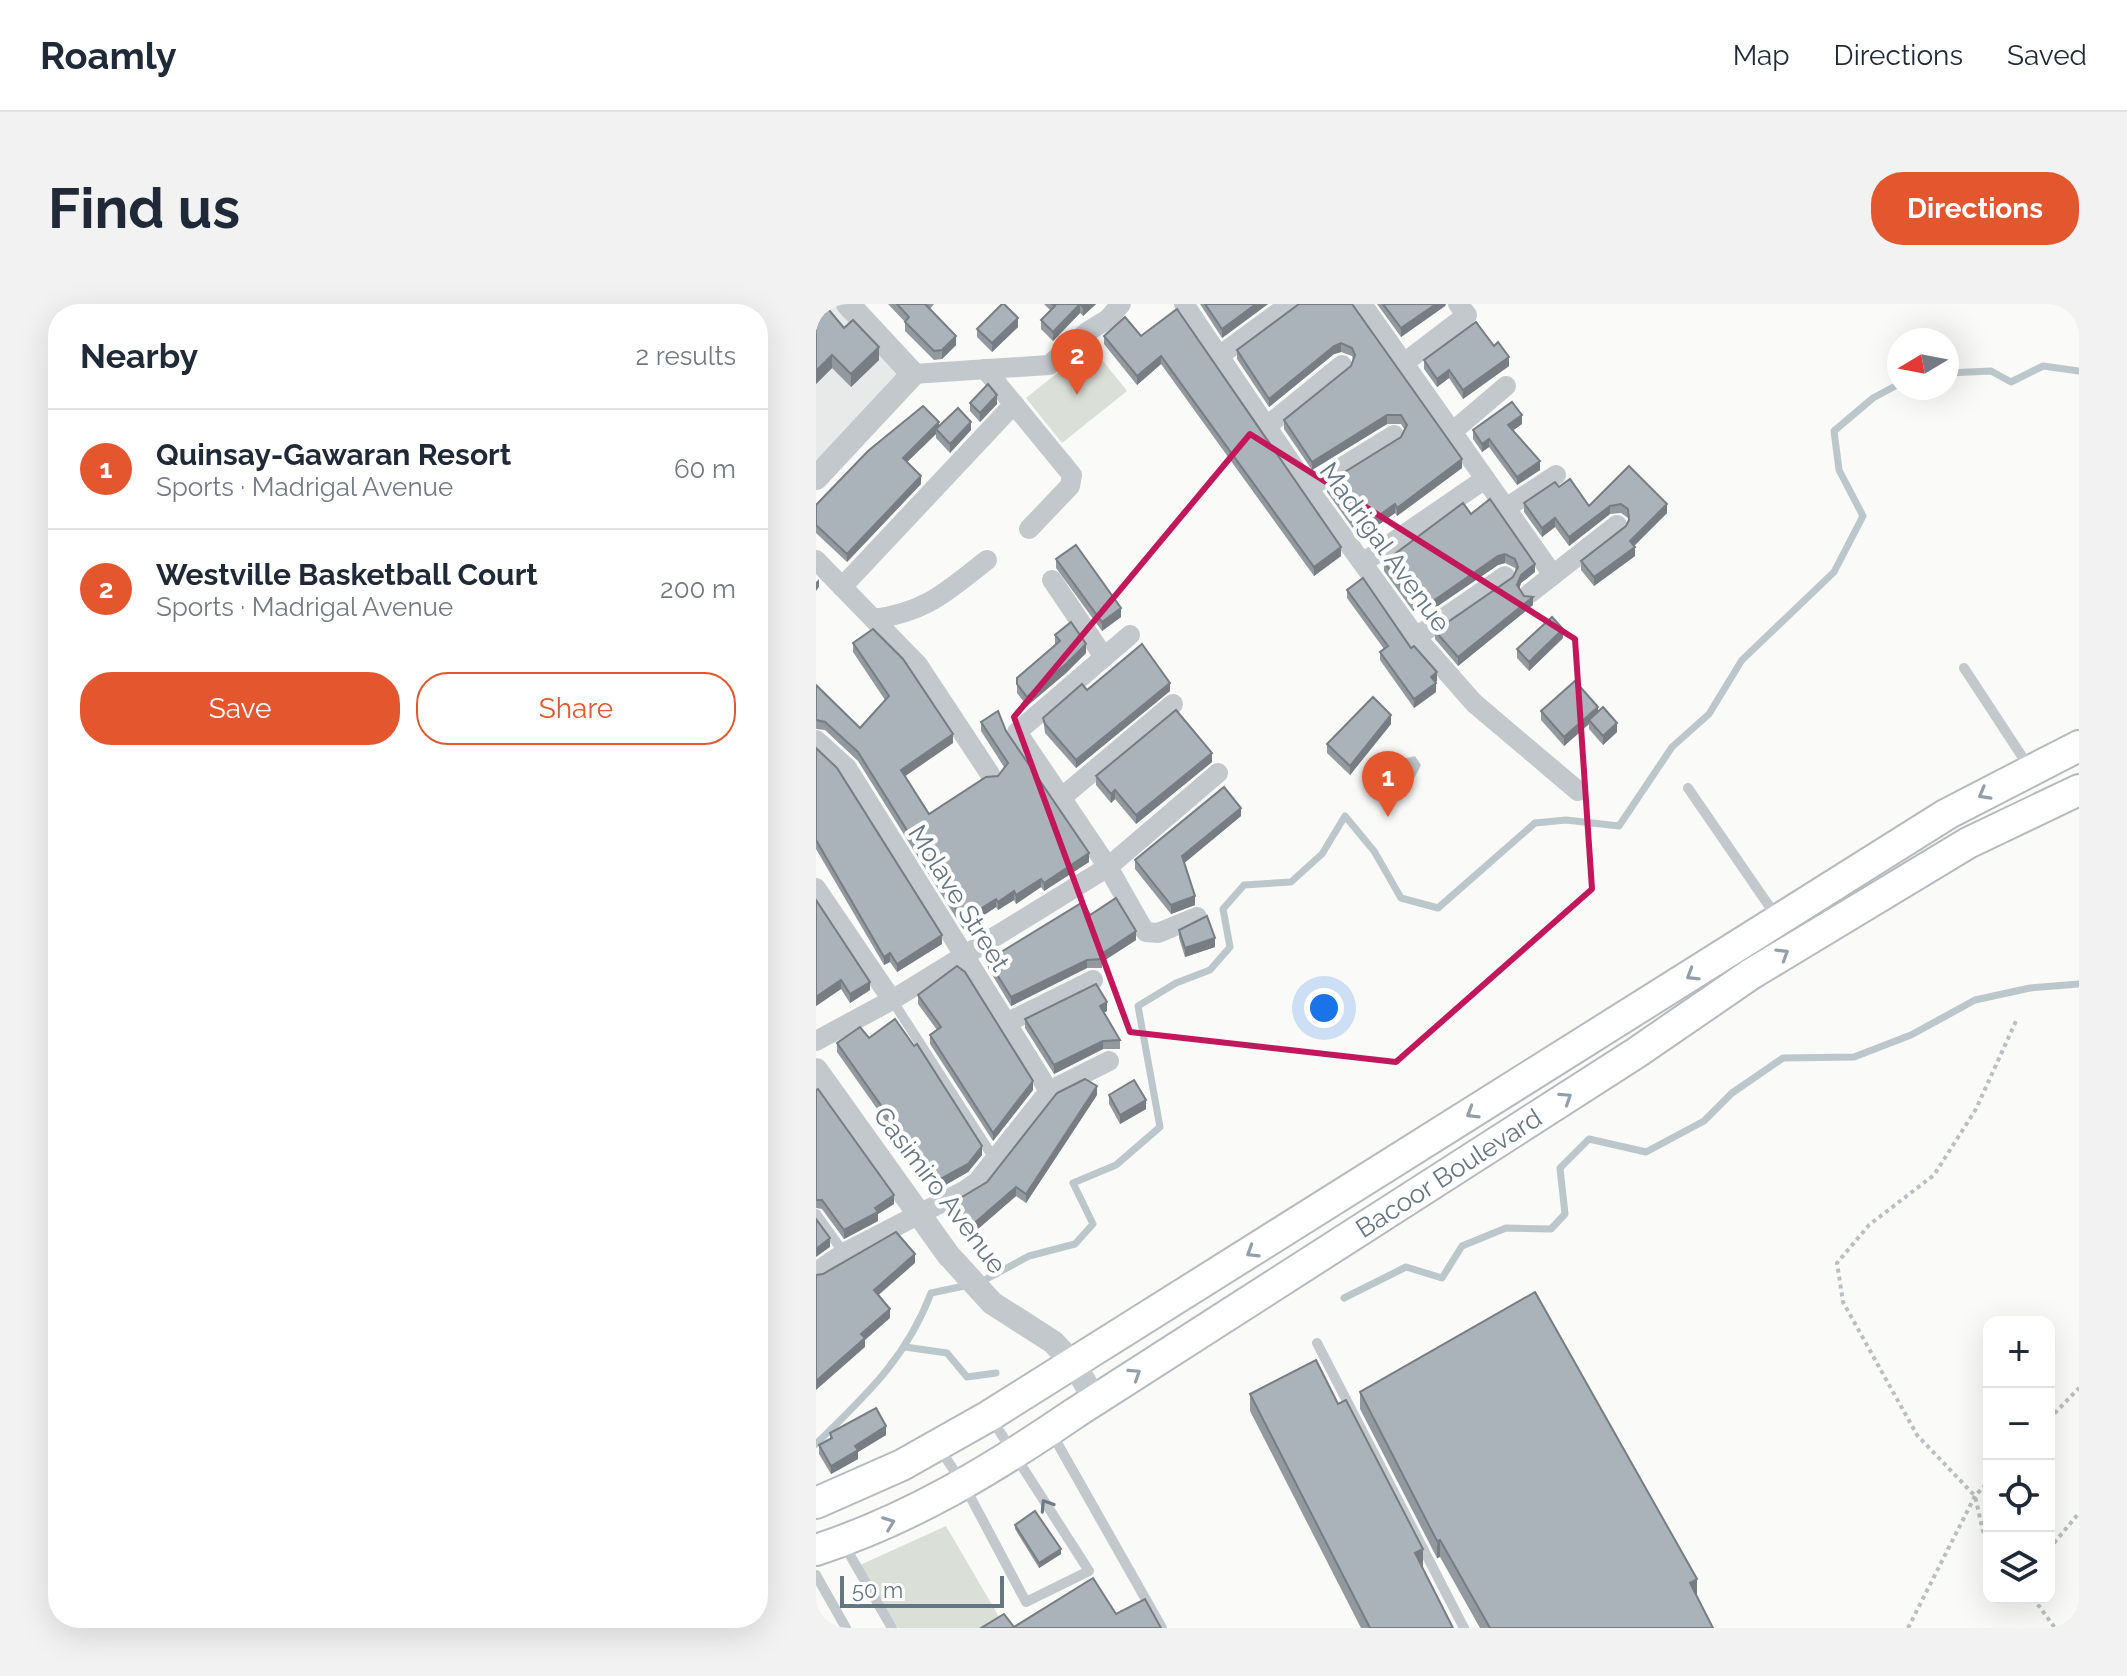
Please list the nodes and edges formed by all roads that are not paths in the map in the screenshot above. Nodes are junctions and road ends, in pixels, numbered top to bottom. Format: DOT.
graph roads {
  1 [pos="848,304"];
  2 [pos="1121,304"];
  3 [pos="1184,304"];
  4 [pos="1290,304"];
  5 [pos="1362,304"];
  6 [pos="1458,304"];
  7 [pos="1219,356"];
  8 [pos="1404,363"];
  9 [pos="1342,365"];
  10 [pos="985,369"];
  11 [pos="913,374"];
  12 [pos="1506,386"];
  13 [pos="1014,404"];
  14 [pos="1267,426"];
  15 [pos="1452,432"];
  16 [pos="1394,435"];
  17 [pos="1556,475"];
  18 [pos="816,478"];
  19 [pos="1485,479"];
  20 [pos="1308,488"];
  21 [pos="1506,508"];
  22 [pos="1617,525"];
  23 [pos="1029,529"];
  24 [pos="816,560"];
  25 [pos="987,560"];
  26 [pos="1364,562"];
  27 [pos="1553,575"];
  28 [pos="1505,576"];
  29 [pos="1052,580"];
  30 [pos="842,587"];
  31 [pos="1530,593"];
  32 [pos="874,619"];
  33 [pos="1130,635"];
  34 [pos="1416,637"];
  35 [pos="1104,657"];
  36 [pos="1964,668"];
  37 [pos="1173,704"];
  38 [pos="816,740"];
  39 [pos="2079,746"];
  40 [pos="2030,768"];
  41 [pos="1218,773"];
  42 [pos="990,774"];
  43 [pos="1688,788"];
  44 [pos="2079,790"];
  45 [pos="1578,791"];
  46 [pos="1061,798"];
  47 [pos="1108,867"];
  48 [pos="816,888"];
  49 [pos="1197,917"];
  50 [pos="1779,920"];
  51 [pos="964,957"];
  52 [pos="1093,980"];
  53 [pos="892,1000"];
  54 [pos="1006,1023"];
  55 [pos="816,1041"];
  56 [pos="1109,1061"];
  57 [pos="816,1070"];
  58 [pos="1049,1091"];
  59 [pos="995,1160"];
  60 [pos="816,1214"];
  61 [pos="920,1215"];
  62 [pos="844,1253"];
  63 [pos="816,1272"];
  64 [pos="1317,1343"];
  65 [pos="1074,1364"];
  66 [pos="1095,1400"];
  67 [pos="989,1416"];
  68 [pos="1050,1430"];
  69 [pos="938,1446"];
  70 [pos="1015,1455"];
  71 [pos="964,1485"];
  72 [pos="816,1503"];
  73 [pos="829,1546"];
  74 [pos="816,1575"];
  75 [pos="846,1628"];
  76 [pos="892,1628"];
  77 [pos="1162,1628"];
  78 [pos="1464,1628"];
  1 -- 11 [label="street"];
  2 -- 10 [label="street"];
  3 -- 7 [label="street, Madrigal Avenue"];
  4 -- 7 [label="street"];
  5 -- 8 [label="street"];
  6 -- 8 [label="street"];
  7 -- 14 [label="street, Madrigal Avenue"];
  8 -- 15 [label="street"];
  9 -- 14 [label="street"];
  10 -- 11 [label="street"];
  10 -- 13 [label="street"];
  11 -- 18 [label="street"];
  12 -- 15 [label="street"];
  13 -- 23 [label="street"];
  13 -- 30 [label="street"];
  14 -- 20 [label="street, Madrigal Avenue"];
  15 -- 19 [label="street"];
  16 -- 20 [label="street"];
  17 -- 21 [label="street"];
  19 -- 21 [label="street"];
  19 -- 26 [label="street"];
  20 -- 26 [label="street, Madrigal Avenue"];
  21 -- 27 [label="street"];
  22 -- 27 [label="street"];
  24 -- 30 [label="street"];
  25 -- 32 [label="street"];
  26 -- 34 [label="street, Madrigal Avenue"];
  27 -- 31 [label="street"];
  28 -- 34 [label="street"];
  29 -- 35 [label="street"];
  30 -- 32 [label="street"];
  32 -- 42 [label="street"];
  33 -- 35 [label="street"];
  34 -- 45 [label="street, Madrigal Avenue"];
  35 -- 46 [label="street"];
  36 -- 40 [label="lane"];
  37 -- 46 [label="street"];
  38 -- 51 [label="street, Molave Street"];
  39 -- 40 [label="main road, Bacoor Boulevard"];
  40 -- 50 [label="main road, Bacoor Boulevard, one-way"];
  41 -- 47 [label="street"];
  43 -- 50 [label="lane"];
  66 -- 44 [label="main road, Bacoor Boulevard, one-way"];
  46 -- 47 [label="street"];
  47 -- 49 [label="street"];
  47 -- 51 [label="street"];
  48 -- 53 [label="street"];
  50 -- 65 [label="main road, Bacoor Boulevard, one-way"];
  51 -- 53 [label="street"];
  51 -- 54 [label="street, Molave Street"];
  52 -- 54 [label="street"];
  53 -- 55 [label="street"];
  53 -- 59 [label="lane"];
  54 -- 58 [label="street, Molave Street"];
  56 -- 58 [label="street"];
  57 -- 61 [label="street, Casimiro Avenue"];
  58 -- 59 [label="street"];
  59 -- 61 [label="street"];
  60 -- 62 [label="lane"];
  61 -- 62 [label="street"];
  61 -- 65 [label="street, Casimiro Avenue"];
  62 -- 63 [label="street"];
  64 -- 78 [label="lane"];
  65 -- 66 [label="street, Casimiro Avenue"];
  65 -- 67 [label="main road, Bacoor Boulevard"];
  66 -- 68 [label="main road, Bacoor Boulevard"];
  67 -- 69 [label="main road, Bacoor Boulevard"];
  67 -- 70 [label="lane"];
  68 -- 70 [label="main road, Bacoor Boulevard"];
  68 -- 77 [label="lane"];
  69 -- 71 [label="lane"];
  69 -- 72 [label="main road, Bacoor Boulevard"];
  70 -- 71 [label="main road, Bacoor Boulevard"];
  71 -- 70 [label="lane, one-way"];
  73 -- 71 [label="main road, Bacoor Boulevard, one-way"];
  73 -- 76 [label="lane"];
  74 -- 75 [label="lane"];
}
